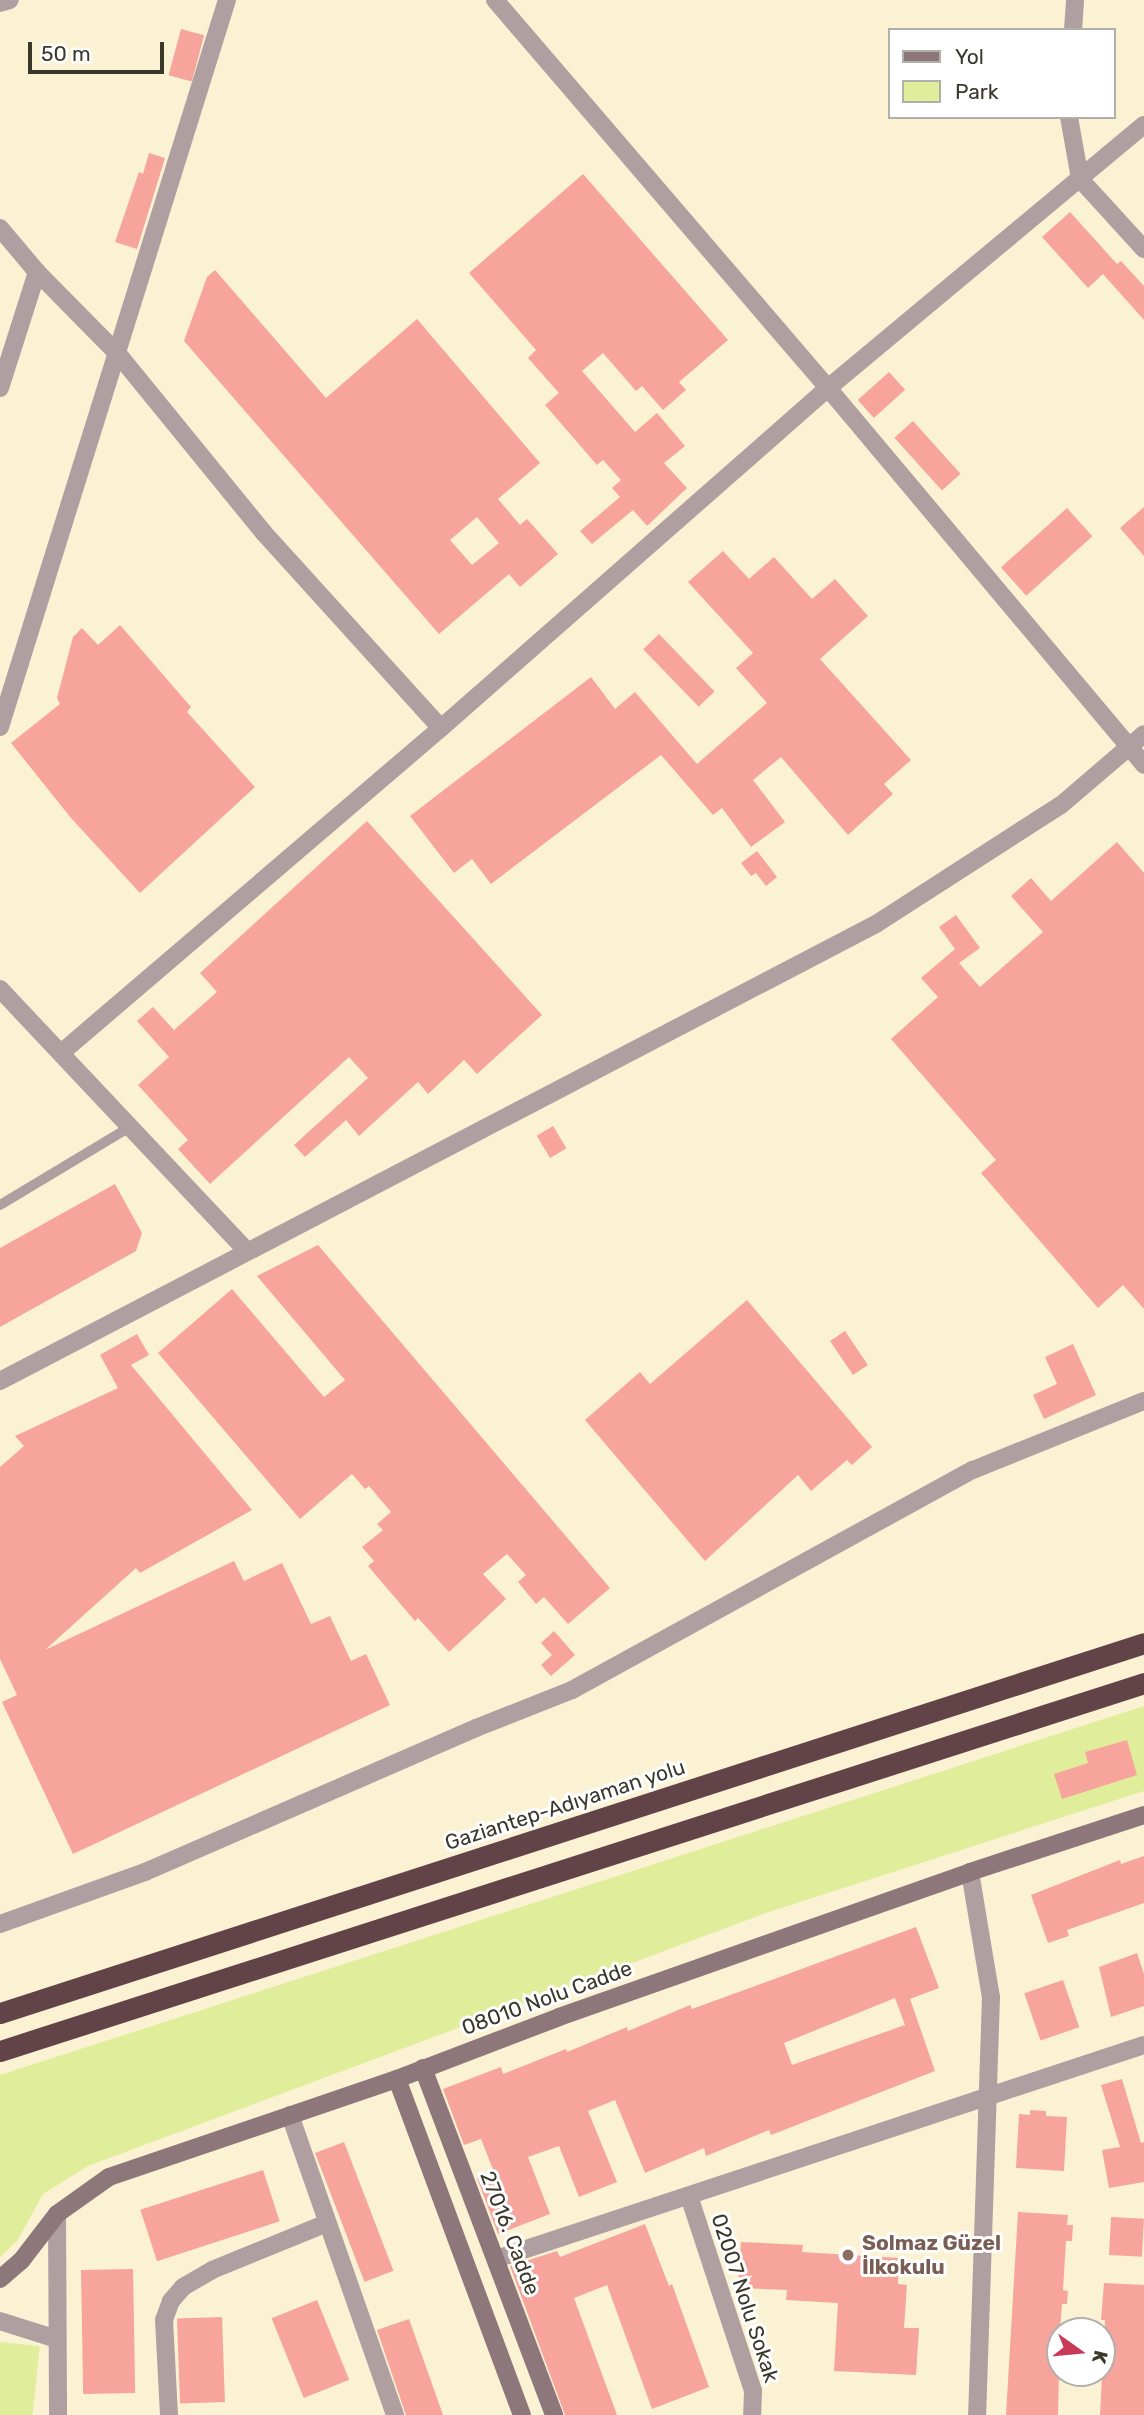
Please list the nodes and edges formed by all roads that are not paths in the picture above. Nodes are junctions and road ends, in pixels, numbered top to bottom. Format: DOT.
graph roads {
  1 [pos="10,0"];
  2 [pos="227,0"];
  3 [pos="495,0"];
  4 [pos="1075,0"];
  5 [pos="0,3"];
  6 [pos="1073,28"];
  7 [pos="1069,119"];
  8 [pos="1144,125"];
  9 [pos="1080,179"];
  10 [pos="0,228"];
  11 [pos="1144,249"];
  12 [pos="37,272"];
  13 [pos="118,354"];
  14 [pos="0,388"];
  15 [pos="828,388"];
  16 [pos="0,727"];
  17 [pos="441,728"];
  18 [pos="1144,734"];
  19 [pos="1129,748"];
  20 [pos="1144,765"];
  21 [pos="0,989"];
  22 [pos="61,1053"];
  23 [pos="130,1127"];
  24 [pos="0,1206"];
  25 [pos="246,1250"];
  26 [pos="0,1381"];
  27 [pos="1144,1401"];
  28 [pos="1144,1643"];
  29 [pos="1144,1683"];
  30 [pos="1144,1815"];
  31 [pos="970,1872"];
  32 [pos="0,1924"];
  33 [pos="0,2012"];
  34 [pos="1143,2050"];
  35 [pos="0,2051"];
  36 [pos="423,2068"];
  37 [pos="397,2079"];
  38 [pos="989,2098"];
  39 [pos="290,2115"];
  40 [pos="689,2196"];
  41 [pos="57,2214"];
  42 [pos="327,2223"];
  43 [pos="496,2259"];
  44 [pos="0,2279"];
  45 [pos="0,2321"];
  46 [pos="57,2339"];
  47 [pos="58,2415"];
  48 [pos="169,2415"];
  49 [pos="395,2415"];
  50 [pos="522,2415"];
  51 [pos="554,2415"];
  52 [pos="752,2415"];
  53 [pos="977,2415"];
  1 -- 5 [label="street"];
  2 -- 13 [label="street"];
  3 -- 15 [label="street"];
  4 -- 6 [label="street"];
  7 -- 9 [label="street"];
  8 -- 9 [label="street"];
  9 -- 11 [label="street"];
  9 -- 15 [label="street"];
  10 -- 12 [label="street"];
  12 -- 13 [label="street"];
  12 -- 14 [label="street"];
  13 -- 16 [label="street"];
  13 -- 17 [label="street"];
  15 -- 17 [label="street"];
  15 -- 19 [label="street"];
  17 -- 22 [label="street"];
  18 -- 19 [label="street"];
  19 -- 20 [label="street"];
  19 -- 25 [label="street"];
  21 -- 22 [label="street"];
  22 -- 23 [label="street"];
  23 -- 24 [label="lane"];
  23 -- 25 [label="street"];
  25 -- 26 [label="street"];
  27 -- 32 [label="street"];
  28 -- 33 [label="highway, Gaziantep-Adıyaman yolu"];
  29 -- 35 [label="highway"];
  30 -- 31 [label="street, 08010 Nolu Cadde"];
  31 -- 36 [label="street, 08010 Nolu Cadde"];
  31 -- 38 [label="street"];
  34 -- 38 [label="street"];
  36 -- 37 [label="street, 08010 Nolu Cadde"];
  36 -- 43 [label="street, 27016. Cadde"];
  37 -- 39 [label="street, 08010 Nolu Cadde"];
  37 -- 50 [label="street"];
  38 -- 40 [label="street"];
  38 -- 53 [label="street"];
  39 -- 41 [label="street, 08010 Nolu Cadde"];
  39 -- 42 [label="street"];
  40 -- 43 [label="street"];
  40 -- 52 [label="street, 02007 Nolu Sokak"];
  41 -- 44 [label="street, 08010 Nolu Cadde"];
  41 -- 46 [label="street"];
  42 -- 48 [label="street"];
  42 -- 49 [label="street"];
  43 -- 51 [label="street, 27016. Cadde"];
  45 -- 46 [label="street"];
  46 -- 47 [label="street"];
}
